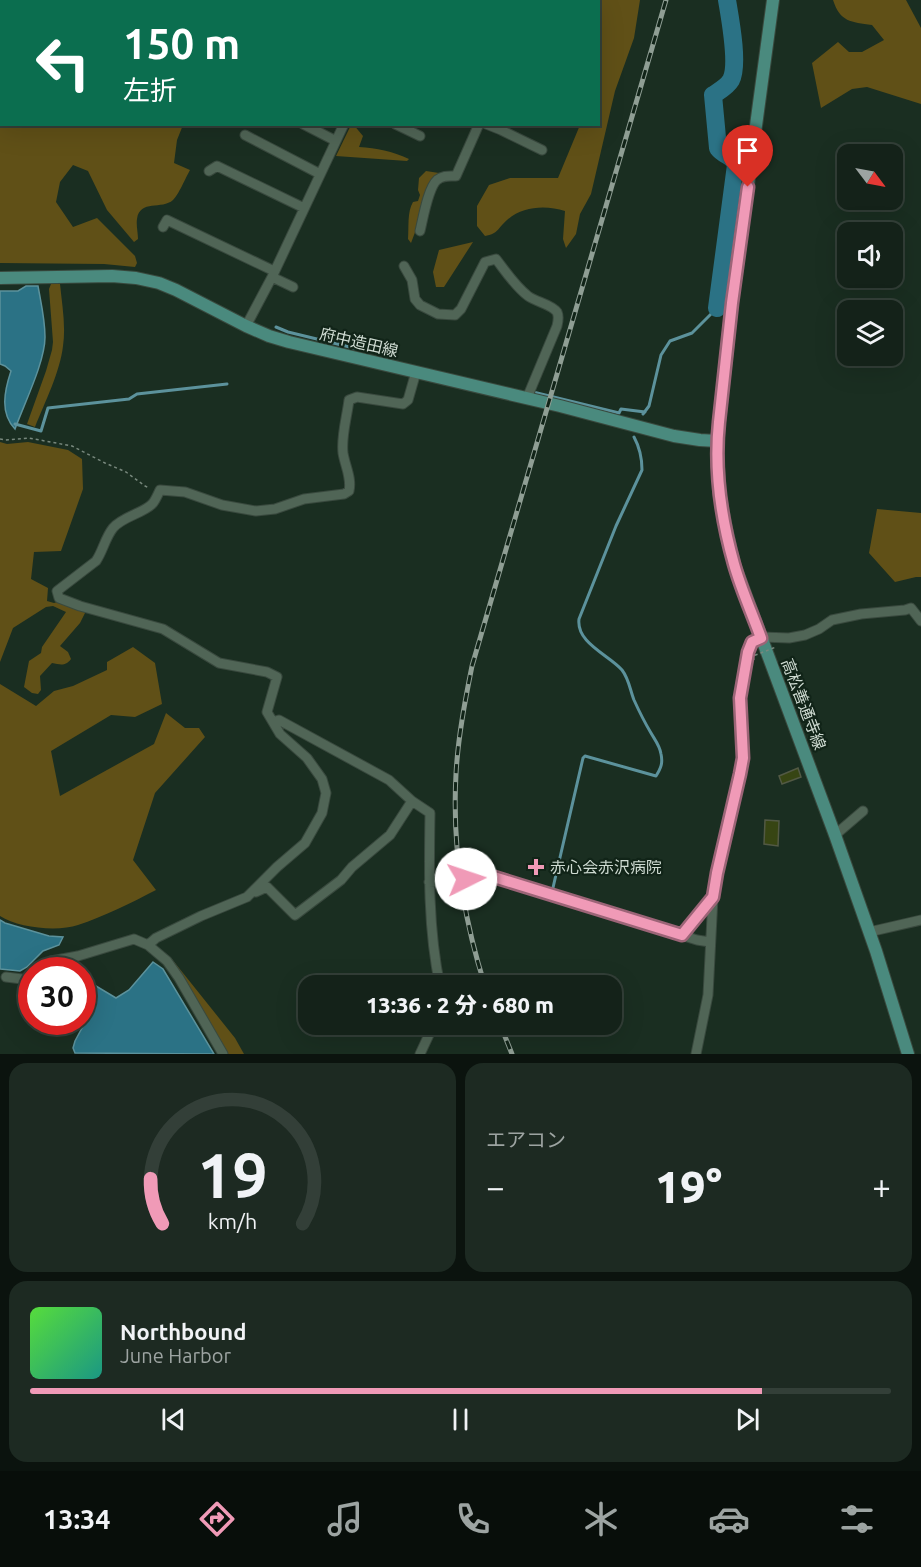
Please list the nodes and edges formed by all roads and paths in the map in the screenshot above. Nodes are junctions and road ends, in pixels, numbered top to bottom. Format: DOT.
graph roads {
  1 [pos="773,0"];
  2 [pos="307,126"];
  3 [pos="343,126"];
  4 [pos="399,126"];
  5 [pos="478,126"];
  6 [pos="502,127"];
  7 [pos="245,135"];
  8 [pos="420,136"];
  9 [pos="336,141"];
  10 [pos="542,150"];
  11 [pos="209,171"];
  12 [pos="320,174"];
  13 [pos="304,208"];
  14 [pos="163,227"];
  15 [pos="420,231"];
  16 [pos="404,266"];
  17 [pos="273,274"];
  18 [pos="0,278"];
  19 [pos="292,287"];
  20 [pos="246,326"];
  21 [pos="416,372"];
  22 [pos="526,398"];
  23 [pos="0,439"];
  24 [pos="717,441"];
  25 [pos="160,490"];
  26 [pos="921,621"];
  27 [pos="761,638"];
  28 [pos="776,647"];
  29 [pos="754,660"];
  30 [pos="273,722"];
  31 [pos="412,801"];
  32 [pos="863,811"];
  33 [pos="835,835"];
  34 [pos="466,879"];
  35 [pos="451,881"];
  36 [pos="429,882"];
  37 [pos="247,897"];
  38 [pos="713,897"];
  39 [pos="921,920"];
  40 [pos="869,932"];
  41 [pos="682,935"];
  42 [pos="710,942"];
  43 [pos="148,945"];
  44 [pos="74,957"];
  45 [pos="438,975"];
  46 [pos="6,977"];
  47 [pos="18,978"];
  48 [pos="429,1035"];
  49 [pos="224,1054"];
  50 [pos="420,1054"];
  51 [pos="696,1054"];
  52 [pos="908,1054"];
  1 -- 24 [label="main road, 高松善通寺線"];
  2 -- 9 [label="street"];
  3 -- 9 [label="street"];
  4 -- 8 [label="street"];
  5 -- 15 [label="street"];
  6 -- 10 [label="street"];
  7 -- 12 [label="street"];
  9 -- 12 [label="street"];
  11 -- 13 [label="street"];
  12 -- 13 [label="street"];
  13 -- 17 [label="street"];
  14 -- 17 [label="street"];
  16 -- 22 [label="street"];
  17 -- 19 [label="street"];
  17 -- 20 [label="street"];
  18 -- 20 [label="main road, 府中造田線"];
  20 -- 21 [label="main road, 府中造田線"];
  21 -- 22 [label="main road, 府中造田線"];
  21 -- 25 [label="street"];
  22 -- 24 [label="main road, 府中造田線"];
  23 -- 25 [label="path"];
  24 -- 27 [label="main road, 高松善通寺線"];
  25 -- 30 [label="street"];
  26 -- 27 [label="street"];
  27 -- 33 [label="main road, 高松善通寺線"];
  27 -- 38 [label="street"];
  28 -- 29 [label="path, bridge"];
  30 -- 31 [label="street"];
  30 -- 37 [label="street"];
  31 -- 36 [label="street"];
  31 -- 37 [label="street"];
  32 -- 33 [label="street"];
  33 -- 40 [label="main road, 高松善通寺線"];
  34 -- 41 [label="street"];
  35 -- 36 [label="street"];
  36 -- 45 [label="street"];
  37 -- 43 [label="street"];
  38 -- 41 [label="street"];
  38 -- 42 [label="street"];
  39 -- 40 [label="street"];
  40 -- 52 [label="main road, 高松善通寺線"];
  41 -- 42 [label="street"];
  42 -- 51 [label="street"];
  43 -- 44 [label="street"];
  43 -- 49 [label="street"];
  46 -- 47 [label="street"];
  48 -- 50 [label="street"];
}
